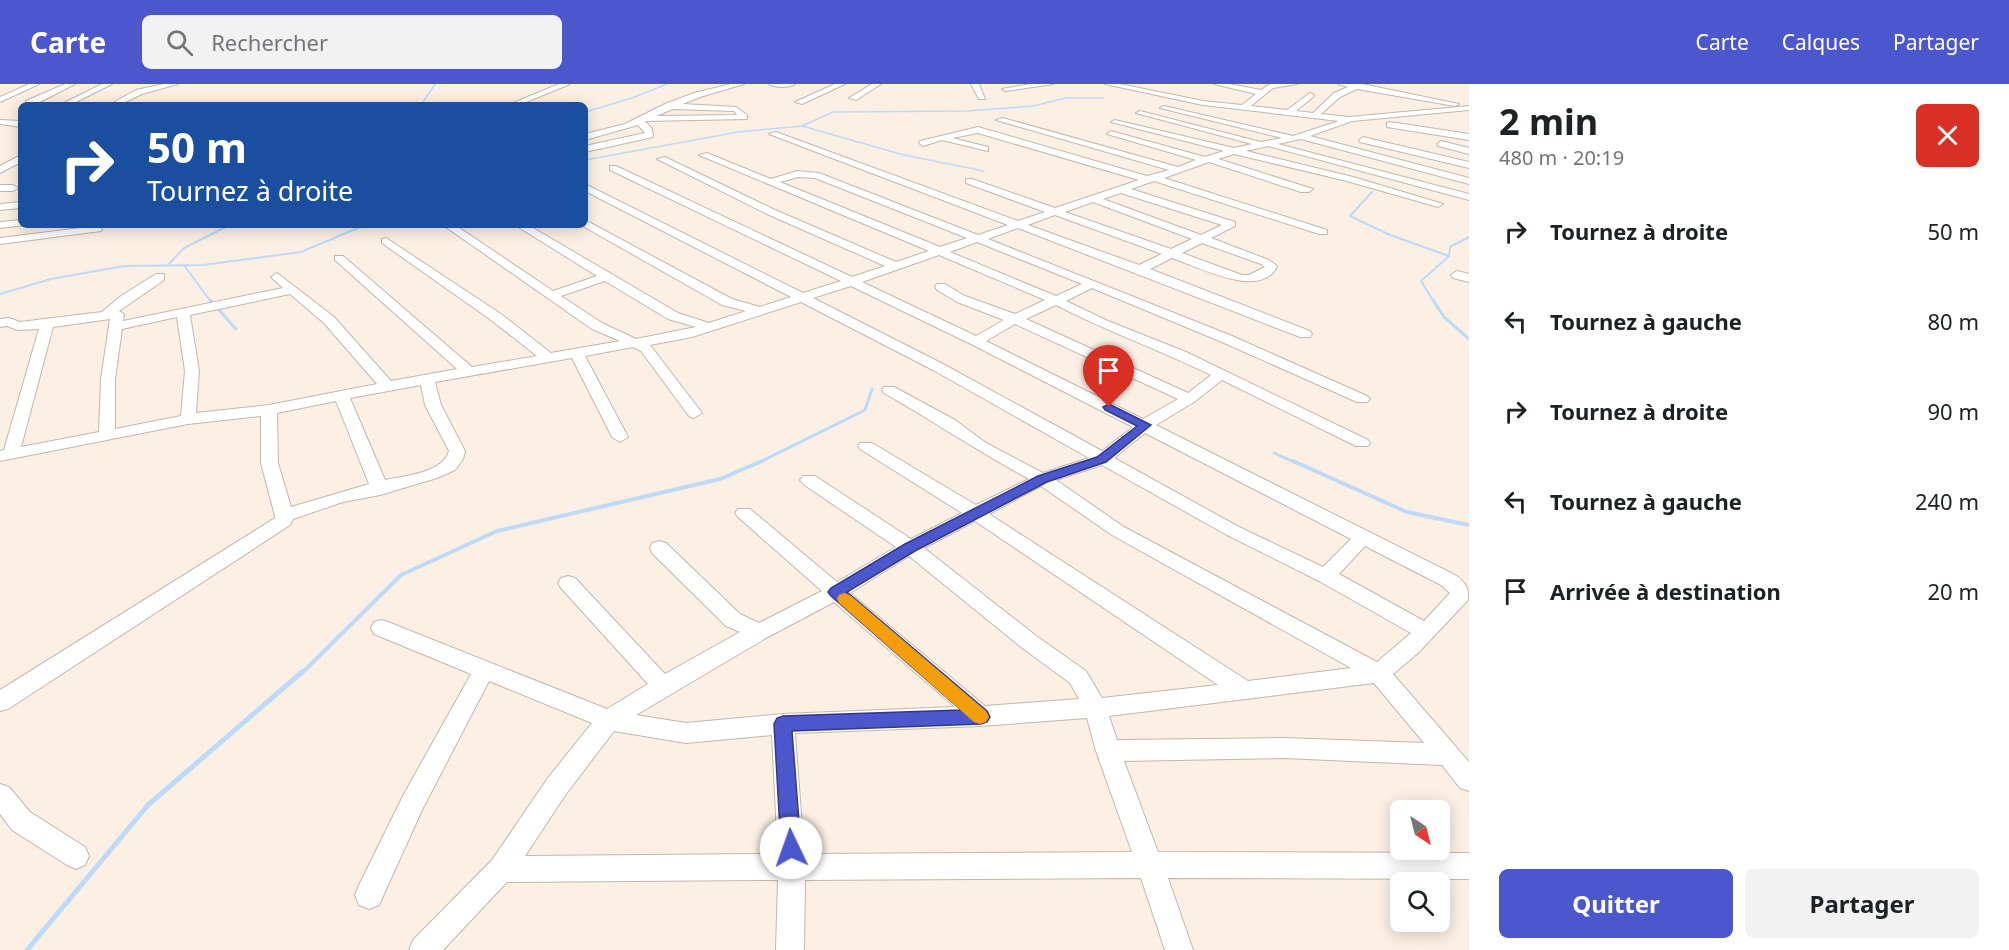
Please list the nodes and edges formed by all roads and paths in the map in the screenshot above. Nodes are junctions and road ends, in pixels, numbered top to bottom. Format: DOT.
graph roads {
  1 [pos="34,84"];
  2 [pos="71,84"];
  3 [pos="108,84"];
  4 [pos="174,84"];
  5 [pos="566,84"];
  6 [pos="740,84"];
  7 [pos="773,84"];
  8 [pos="791,84"];
  9 [pos="841,84"];
  10 [pos="877,84"];
  11 [pos="975,84"];
  12 [pos="1049,84"];
  13 [pos="1109,84"];
  14 [pos="1225,84"];
  15 [pos="1293,84"];
  16 [pos="1342,84"];
  17 [pos="1363,84"];
  18 [pos="7,85"];
  19 [pos="1128,86"];
  20 [pos="1353,86"];
  21 [pos="1406,87"];
  22 [pos="1006,89"];
  23 [pos="1264,93"];
  24 [pos="1392,93"];
  25 [pos="1310,95"];
  26 [pos="982,97"];
  27 [pos="1170,97"];
  28 [pos="853,98"];
  29 [pos="0,100"];
  30 [pos="31,102"];
  31 [pos="70,102"];
  32 [pos="119,102"];
  33 [pos="520,102"];
  34 [pos="799,102"];
  35 [pos="668,106"];
  36 [pos="1243,108"];
  37 [pos="1467,109"];
  38 [pos="1140,113"];
  39 [pos="1288,113"];
  40 [pos="1435,113"];
  41 [pos="1314,116"];
  42 [pos="1403,116"];
  43 [pos="1454,118"];
  44 [pos="1351,119"];
  45 [pos="1000,120"];
  46 [pos="642,121"];
  47 [pos="0,122"];
  48 [pos="1115,122"];
  49 [pos="18,124"];
  50 [pos="1324,130"];
  51 [pos="773,134"];
  52 [pos="1112,134"];
  53 [pos="1341,134"];
  54 [pos="588,136"];
  55 [pos="1469,136"];
  56 [pos="1297,137"];
  57 [pos="1351,137"];
  58 [pos="943,138"];
  59 [pos="923,143"];
  60 [pos="1265,144"];
  61 [pos="1441,144"];
  62 [pos="588,148"];
  63 [pos="985,149"];
  64 [pos="1233,151"];
  65 [pos="1469,151"];
  66 [pos="704,155"];
  67 [pos="18,158"];
  68 [pos="662,159"];
  69 [pos="1206,159"];
  70 [pos="0,160"];
  71 [pos="18,160"];
  72 [pos="1468,164"];
  73 [pos="613,168"];
  74 [pos="1176,169"];
  75 [pos="0,170"];
  76 [pos="18,171"];
  77 [pos="1448,175"];
  78 [pos="1149,178"];
  79 [pos="969,181"];
  80 [pos="1469,181"];
  81 [pos="771,182"];
  82 [pos="1430,186"];
  83 [pos="0,188"];
  84 [pos="13,188"];
  85 [pos="588,189"];
  86 [pos="1119,189"];
  87 [pos="1305,190"];
  88 [pos="1469,197"];
  89 [pos="1093,199"];
  90 [pos="1438,204"];
  91 [pos="18,205"];
  92 [pos="0,207"];
  93 [pos="1054,212"];
  94 [pos="18,223"];
  95 [pos="0,225"];
  96 [pos="1019,225"];
  97 [pos="588,226"];
  98 [pos="452,228"];
  99 [pos="525,228"];
  100 [pos="99,230"];
  101 [pos="1323,232"];
  102 [pos="980,238"];
  103 [pos="1200,238"];
  104 [pos="0,241"];
  105 [pos="386,241"];
  106 [pos="939,251"];
  107 [pos="1172,254"];
  108 [pos="339,258"];
  109 [pos="895,266"];
  110 [pos="1139,270"];
  111 [pos="160,277"];
  112 [pos="278,277"];
  113 [pos="605,277"];
  114 [pos="852,281"];
  115 [pos="1092,284"];
  116 [pos="941,287"];
  117 [pos="291,290"];
  118 [pos="552,295"];
  119 [pos="802,297"];
  120 [pos="1055,300"];
  121 [pos="760,311"];
  122 [pos="183,314"];
  123 [pos="1015,319"];
  124 [pos="112,320"];
  125 [pos="0,323"];
  126 [pos="47,324"];
  127 [pos="710,327"];
  128 [pos="1305,334"];
  129 [pos="976,341"];
  130 [pos="638,343"];
  131 [pos="577,353"];
  132 [pos="548,358"];
  133 [pos="470,373"];
  134 [pos="1221,374"];
  135 [pos="427,379"];
  136 [pos="387,386"];
  137 [pos="890,390"];
  138 [pos="341,395"];
  139 [pos="1189,399"];
  140 [pos="1362,399"];
  141 [pos="269,410"];
  142 [pos="694,413"];
  143 [pos="188,419"];
  144 [pos="1145,425"];
  145 [pos="107,434"];
  146 [pos="620,437"];
  147 [pos="1362,443"];
  148 [pos="866,446"];
  149 [pos="4,456"];
  150 [pos="1102,459"];
  151 [pos="1042,479"];
  152 [pos="808,480"];
  153 [pos="380,489"];
  154 [pos="744,513"];
  155 [pos="976,514"];
  156 [pos="285,515"];
  157 [pos="1363,537"];
  158 [pos="910,547"];
  159 [pos="659,548"];
  160 [pos="1326,576"];
  161 [pos="568,583"];
  162 [pos="836,592"];
  163 [pos="381,628"];
  164 [pos="1425,631"];
  165 [pos="759,632"];
  166 [pos="484,670"];
  167 [pos="1379,673"];
  168 [pos="663,686"];
  169 [pos="1244,690"];
  170 [pos="0,702"];
  171 [pos="1095,706"];
  172 [pos="981,717"];
  173 [pos="609,720"];
  174 [pos="783,724"];
  175 [pos="1108,751"];
  176 [pos="1462,767"];
  177 [pos="0,795"];
  178 [pos="76,856"];
  179 [pos="1150,865"];
  180 [pos="1469,866"];
  181 [pos="792,869"];
  182 [pos="501,870"];
  183 [pos="369,895"];
  184 [pos="423,950"];
  185 [pos="790,950"];
  186 [pos="1179,950"];
  1 -- 18 [label="street"];
  1 -- 29 [label="street"];
  2 -- 30 [label="street"];
  3 -- 31 [label="street"];
  4 -- 32 [label="street"];
  5 -- 33 [label="street"];
  6 -- 35 [label="street"];
  7 -- 8 [label="street"];
  9 -- 34 [label="street"];
  10 -- 28 [label="street"];
  11 -- 26 [label="street"];
  12 -- 22 [label="street"];
  13 -- 19 [label="street"];
  14 -- 23 [label="street"];
  15 -- 23 [label="street"];
  16 -- 20 [label="street"];
  17 -- 20 [label="street"];
  19 -- 27 [label="street"];
  20 -- 24 [label="street"];
  20 -- 41 [label="street"];
  21 -- 24 [label="street"];
  23 -- 36 [label="street"];
  24 -- 37 [label="street"];
  25 -- 39 [label="street"];
  27 -- 36 [label="street"];
  27 -- 56 [label="street"];
  35 -- 46 [label="street"];
  35 -- 46 [label="street"];
  36 -- 39 [label="street"];
  37 -- 40 [label="street"];
  38 -- 60 [label="street"];
  39 -- 41 [label="street"];
  40 -- 42 [label="street"];
  40 -- 43 [label="street"];
  41 -- 44 [label="street"];
  42 -- 44 [label="street"];
  42 -- 55 [label="street"];
  44 -- 50 [label="street"];
  44 -- 55 [label="street"];
  45 -- 74 [label="street"];
  46 -- 54 [label="street"];
  46 -- 62 [label="street"];
  47 -- 49 [label="street"];
  48 -- 64 [label="street"];
  50 -- 53 [label="street"];
  50 -- 56 [label="street"];
  51 -- 96 [label="street"];
  52 -- 69 [label="street"];
  56 -- 60 [label="street"];
  56 -- 77 [label="street"];
  57 -- 72 [label="street"];
  58 -- 59 [label="street"];
  58 -- 63 [label="street"];
  58 -- 78 [label="street"];
  60 -- 64 [label="street"];
  60 -- 82 [label="street"];
  61 -- 65 [label="street"];
  64 -- 69 [label="street"];
  64 -- 90 [label="street"];
  66 -- 81 [label="street"];
  67 -- 70 [label="street"];
  68 -- 109 [label="street"];
  69 -- 74 [label="street"];
  69 -- 87 [label="street"];
  71 -- 75 [label="street"];
  72 -- 77 [label="street"];
  73 -- 114 [label="street"];
  74 -- 78 [label="street"];
  75 -- 76 [label="street"];
  77 -- 80 [label="street"];
  77 -- 82 [label="street"];
  78 -- 86 [label="street"];
  78 -- 101 [label="street"];
  79 -- 93 [label="street"];
  81 -- 102 [label="street"];
  81 -- 106 [label="street"];
  82 -- 88 [label="street"];
  83 -- 84 [label="street"];
  85 -- 119 [label="street"];
  86 -- 89 [label="street"];
  86 -- 103 [label="street"];
  89 -- 93 [label="street"];
  89 -- 103 [label="street"];
  91 -- 92 [label="street"];
  93 -- 96 [label="street"];
  93 -- 107 [label="street"];
  94 -- 95 [label="street"];
  96 -- 102 [label="street"];
  96 -- 110 [label="street"];
  97 -- 121 [label="street"];
  98 -- 118 [label="street"];
  99 -- 113 [label="street"];
  100 -- 104 [label="street"];
  102 -- 106 [label="street"];
  102 -- 115 [label="street"];
  103 -- 107 [label="street"];
  103 -- 107 [label="street"];
  105 -- 132 [label="street"];
  106 -- 109 [label="street"];
  106 -- 120 [label="street"];
  107 -- 110 [label="street"];
  108 -- 133 [label="street"];
  109 -- 114 [label="street"];
  110 -- 128 [label="street"];
  111 -- 124 [label="street"];
  112 -- 117 [label="street"];
  113 -- 118 [label="street"];
  113 -- 127 [label="street"];
  114 -- 119 [label="street"];
  114 -- 129 [label="street"];
  115 -- 120 [label="street"];
  115 -- 140 [label="street"];
  116 -- 123 [label="street"];
  117 -- 122 [label="street"];
  117 -- 136 [label="street"];
  118 -- 130 [label="street"];
  119 -- 121 [label="street"];
  119 -- 150 [label="street"];
  120 -- 123 [label="street"];
  120 -- 134 [label="street"];
  121 -- 127 [label="street"];
  122 -- 124 [label="street"];
  122 -- 143 [label="street"];
  123 -- 129 [label="street"];
  123 -- 139 [label="street"];
  124 -- 126 [label="street"];
  124 -- 145 [label="street"];
  125 -- 126 [label="street"];
  126 -- 149 [label="street"];
  127 -- 130 [label="street"];
  129 -- 144 [label="street"];
  130 -- 131 [label="street"];
  130 -- 142 [label="street"];
  131 -- 132 [label="street"];
  131 -- 146 [label="street"];
  132 -- 133 [label="street"];
  133 -- 135 [label="street"];
  134 -- 139 [label="street"];
  134 -- 147 [label="street"];
  135 -- 136 [label="street"];
  135 -- 153 [label="street"];
  136 -- 138 [label="street"];
  137 -- 151 [label="street"];
  138 -- 141 [label="street"];
  138 -- 153 [label="street"];
  139 -- 144 [label="street"];
  141 -- 143 [label="street"];
  141 -- 156 [label="street"];
  143 -- 145 [label="street"];
  144 -- 150 [label="street"];
  144 -- 157 [label="street"];
  145 -- 149 [label="street"];
  148 -- 155 [label="street"];
  150 -- 151 [label="street"];
  150 -- 160 [label="street"];
  151 -- 155 [label="street"];
  151 -- 167 [label="street"];
  152 -- 158 [label="street"];
  153 -- 156 [label="street"];
  154 -- 162 [label="street"];
  155 -- 158 [label="street"];
  155 -- 169 [label="street"];
  156 -- 170 [label="street"];
  157 -- 160 [label="street"];
  157 -- 164 [label="street"];
  158 -- 162 [label="street"];
  158 -- 171 [label="street"];
  159 -- 165 [label="street"];
  160 -- 164 [label="street"];
  161 -- 168 [label="street"];
  162 -- 165 [label="street"];
  162 -- 172 [label="street"];
  163 -- 166 [label="street"];
  164 -- 167 [label="street"];
  165 -- 168 [label="street"];
  166 -- 173 [label="street"];
  166 -- 183 [label="street"];
  167 -- 169 [label="street"];
  167 -- 176 [label="street"];
  168 -- 173 [label="street"];
  169 -- 171 [label="street"];
  171 -- 172 [label="street"];
  171 -- 175 [label="street"];
  172 -- 174 [label="street"];
  173 -- 174 [label="street"];
  173 -- 182 [label="street"];
  174 -- 181 [label="street"];
  175 -- 176 [label="street"];
  175 -- 179 [label="street"];
  177 -- 178 [label="street"];
  179 -- 180 [label="street"];
  179 -- 181 [label="street"];
  179 -- 186 [label="street"];
  181 -- 182 [label="street"];
  181 -- 185 [label="street"];
  182 -- 184 [label="street"];
}
